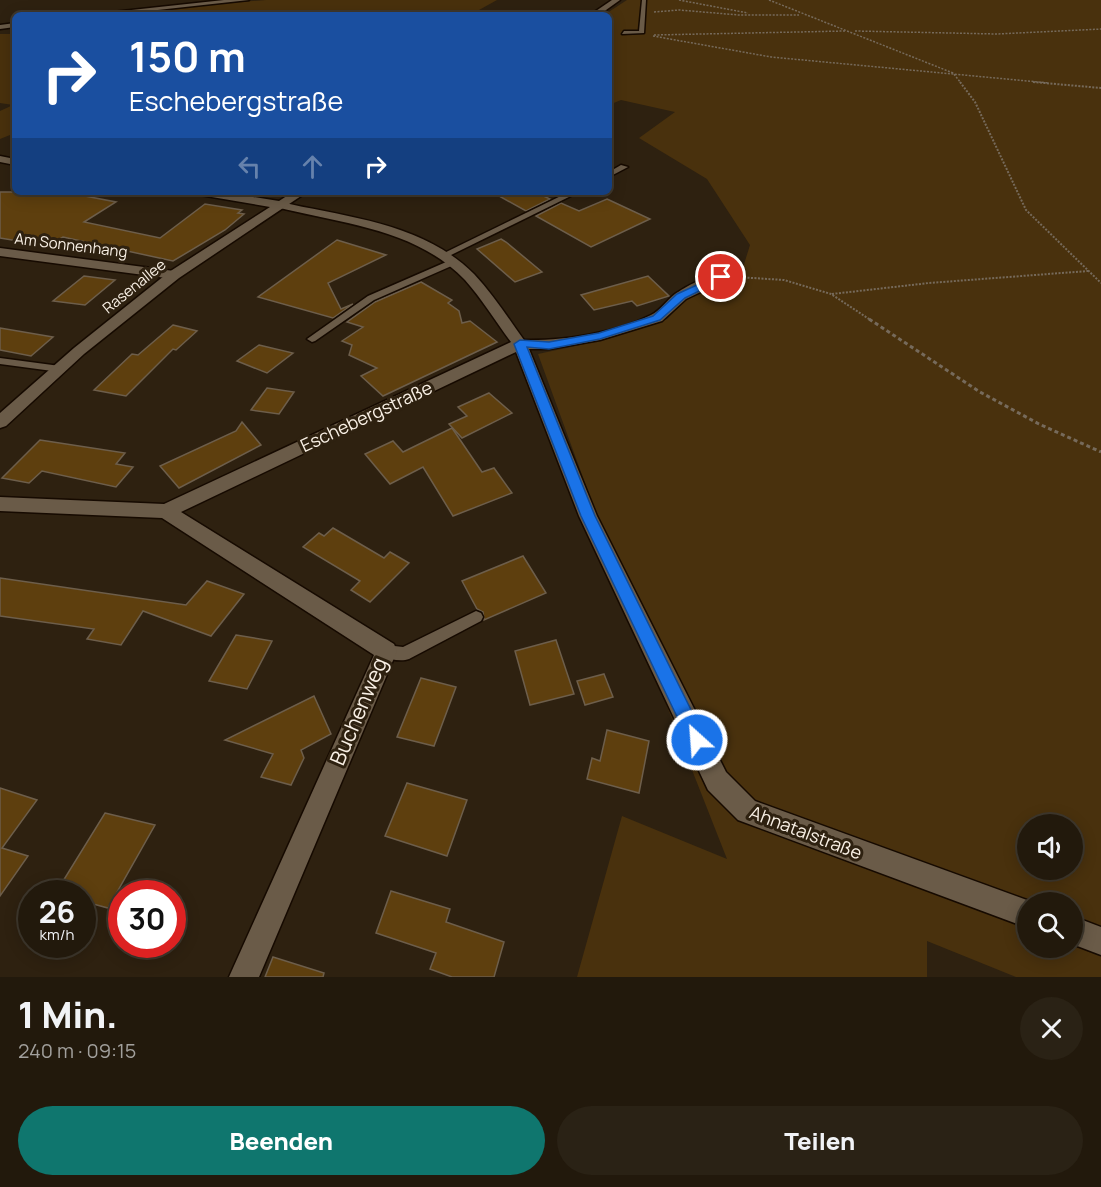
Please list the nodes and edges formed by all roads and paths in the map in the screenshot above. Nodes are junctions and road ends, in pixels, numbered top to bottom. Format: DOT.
graph roads {
  1 [pos="230,0"];
  2 [pos="246,0"];
  3 [pos="617,0"];
  4 [pos="644,0"];
  5 [pos="679,0"];
  6 [pos="769,0"];
  7 [pos="117,12"];
  8 [pos="599,12"];
  9 [pos="642,14"];
  10 [pos="764,15"];
  11 [pos="801,15"];
  12 [pos="1101,29"];
  13 [pos="849,30"];
  14 [pos="624,33"];
  15 [pos="953,73"];
  16 [pos="1101,88"];
  17 [pos="624,167"];
  18 [pos="612,173"];
  19 [pos="218,195"];
  20 [pos="296,195"];
  21 [pos="569,195"];
  22 [pos="280,205"];
  23 [pos="0,252"];
  24 [pos="449,258"];
  25 [pos="1088,271"];
  26 [pos="174,275"];
  27 [pos="721,277"];
  28 [pos="1101,283"];
  29 [pos="831,294"];
  30 [pos="312,339"];
  31 [pos="520,344"];
  32 [pos="0,361"];
  33 [pos="60,369"];
  34 [pos="0,422"];
  35 [pos="1101,452"];
  36 [pos="0,504"];
  37 [pos="166,511"];
  38 [pos="476,617"];
  39 [pos="386,651"];
  40 [pos="1017,910"];
  41 [pos="1083,934"];
  42 [pos="1101,941"];
  43 [pos="244,977"];
  1 -- 2 [label="street"];
  1 -- 7 [label="street"];
  3 -- 8 [label="street"];
  4 -- 9 [label="lane"];
  5 -- 10 [label="path"];
  6 -- 11 [label="path"];
  9 -- 10 [label="path"];
  9 -- 14 [label="lane"];
  10 -- 11 [label="path"];
  11 -- 13 [label="path"];
  12 -- 13 [label="path"];
  13 -- 15 [label="path"];
  13 -- 15 [label="path"];
  15 -- 16 [label="path"];
  15 -- 25 [label="path"];
  17 -- 18 [label="lane"];
  19 -- 22 [label="street, Ahnatalstraße"];
  20 -- 22 [label="street, Rasenallee"];
  21 -- 24 [label="lane"];
  22 -- 24 [label="street, Ahnatalstraße"];
  22 -- 26 [label="street, Rasenallee"];
  23 -- 26 [label="street, Am Sonnenhang"];
  24 -- 30 [label="lane"];
  24 -- 31 [label="street, Ahnatalstraße"];
  25 -- 28 [label="path"];
  25 -- 29 [label="path"];
  26 -- 33 [label="street, Rasenallee"];
  27 -- 29 [label="path"];
  27 -- 31 [label="street, Eschebergstraße"];
  29 -- 35 [label="path"];
  31 -- 37 [label="street, Eschebergstraße"];
  31 -- 40 [label="street, Ahnatalstraße"];
  32 -- 33 [label="lane"];
  33 -- 34 [label="street, Rasenallee"];
  36 -- 37 [label="street, Eschebergstraße"];
  37 -- 39 [label="street, Buchenweg"];
  38 -- 39 [label="lane"];
  39 -- 43 [label="street, Buchenweg"];
  41 -- 42 [label="street"];
}
